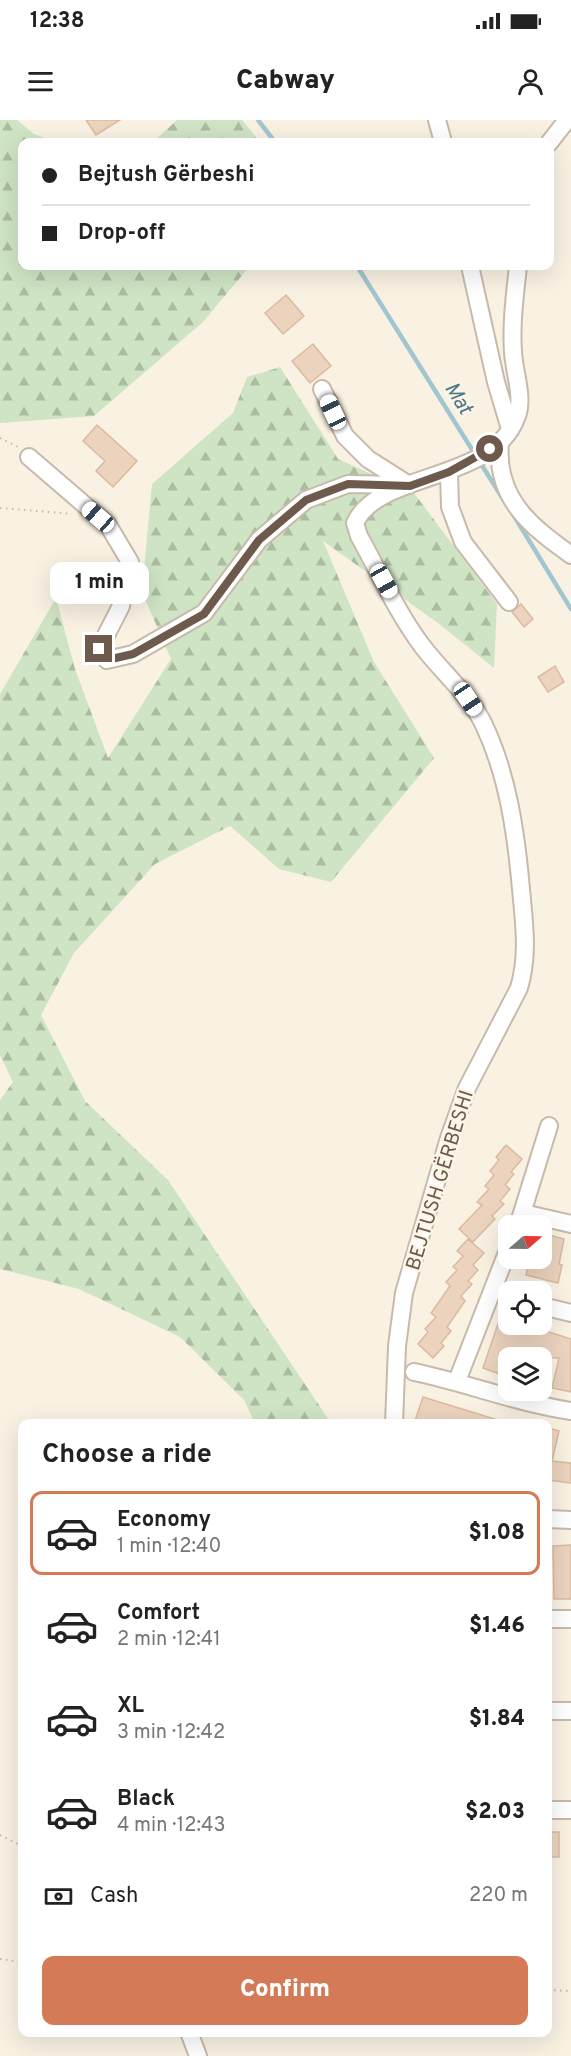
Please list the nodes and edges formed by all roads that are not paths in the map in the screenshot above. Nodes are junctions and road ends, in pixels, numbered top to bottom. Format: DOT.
graph roads {
  1 [pos="437,120"];
  2 [pos="567,120"];
  3 [pos="442,138"];
  4 [pos="553,138"];
  5 [pos="471,270"];
  6 [pos="518,270"];
  7 [pos="322,389"];
  8 [pos="500,440"];
  9 [pos="29,457"];
  10 [pos="449,472"];
  11 [pos="410,486"];
  12 [pos="571,555"];
  13 [pos="509,602"];
  14 [pos="549,1126"];
  15 [pos="522,1215"];
  16 [pos="552,1222"];
  17 [pos="571,1224"];
  18 [pos="498,1297"];
  19 [pos="552,1308"];
  20 [pos="571,1313"];
  21 [pos="414,1372"];
  22 [pos="457,1381"];
  23 [pos="571,1411"];
  24 [pos="394,1419"];
  25 [pos="552,1519"];
  26 [pos="571,1520"];
  27 [pos="571,1619"];
  28 [pos="552,1620"];
  29 [pos="552,1711"];
  30 [pos="571,1711"];
  31 [pos="552,1810"];
  32 [pos="571,1810"];
  33 [pos="191,2037"];
  34 [pos="198,2056"];
  1 -- 3 [label="street"];
  2 -- 4 [label="street"];
  5 -- 8 [label="street"];
  6 -- 8 [label="street"];
  7 -- 11 [label="street"];
  8 -- 10 [label="street, BEJTUSH GËRBESHI"];
  8 -- 12 [label="street"];
  9 -- 11 [label="street"];
  10 -- 11 [label="street, BEJTUSH GËRBESHI"];
  10 -- 13 [label="street"];
  11 -- 24 [label="street, BEJTUSH GËRBESHI"];
  14 -- 15 [label="street"];
  16 -- 17 [label="street"];
  18 -- 22 [label="street"];
  19 -- 20 [label="street"];
  21 -- 22 [label="street"];
  22 -- 23 [label="street"];
  25 -- 26 [label="street"];
  27 -- 28 [label="street"];
  29 -- 30 [label="street"];
  31 -- 32 [label="street"];
  33 -- 34 [label="street"];
}
